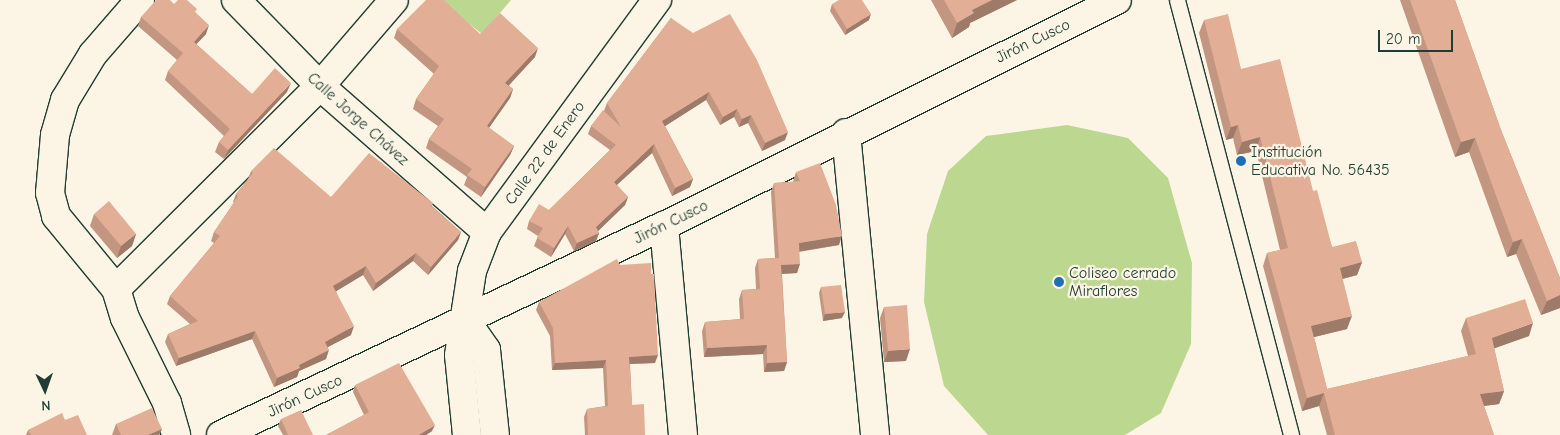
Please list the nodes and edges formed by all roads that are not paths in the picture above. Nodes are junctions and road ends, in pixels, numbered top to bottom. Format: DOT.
graph roads {
  1 [pos="140,0"];
  2 [pos="236,0"];
  3 [pos="394,0"];
  4 [pos="657,0"];
  5 [pos="1116,0"];
  6 [pos="1177,0"];
  7 [pos="320,86"];
  8 [pos="846,133"];
  9 [pos="664,226"];
  10 [pos="487,232"];
  11 [pos="116,289"];
  12 [pos="466,321"];
  13 [pos="176,435"];
  14 [pos="222,435"];
  15 [pos="467,435"];
  16 [pos="495,435"];
  17 [pos="683,435"];
  18 [pos="875,435"];
  19 [pos="1291,435"];
  1 -- 11 [label="street"];
  2 -- 7 [label="street, Calle Jorge Chávez"];
  3 -- 7 [label="street"];
  4 -- 10 [label="street, Calle 22 de Enero"];
  5 -- 8 [label="street, Jirón Cusco"];
  6 -- 19 [label="lane"];
  7 -- 10 [label="street, Calle Jorge Chávez"];
  7 -- 11 [label="street"];
  8 -- 9 [label="street, Jirón Cusco"];
  8 -- 18 [label="street"];
  9 -- 12 [label="street, Jirón Cusco"];
  9 -- 17 [label="street"];
  10 -- 12 [label="street, Calle 22 de Enero"];
  11 -- 13 [label="street"];
  12 -- 14 [label="street, Jirón Cusco"];
  12 -- 15 [label="street, Calle 22 de Enero"];
  12 -- 16 [label="street"];
}
